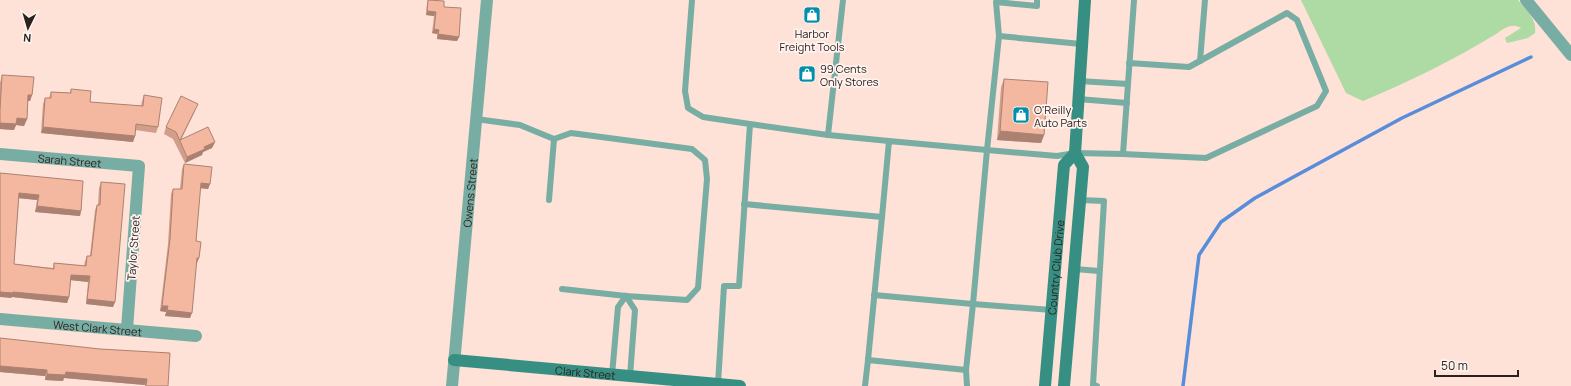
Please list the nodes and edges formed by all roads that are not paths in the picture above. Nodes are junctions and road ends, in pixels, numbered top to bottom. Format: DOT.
graph roads {
  1 [pos="487,0"];
  2 [pos="692,0"];
  3 [pos="843,0"];
  4 [pos="1037,0"];
  5 [pos="1085,0"];
  6 [pos="1134,0"];
  7 [pos="1205,0"];
  8 [pos="1526,0"];
  9 [pos="996,1"];
  10 [pos="999,36"];
  11 [pos="1081,44"];
  12 [pos="1571,55"];
  13 [pos="1200,61"];
  14 [pos="1129,63"];
  15 [pos="1079,81"];
  16 [pos="1128,84"];
  17 [pos="1078,99"];
  18 [pos="1127,103"];
  19 [pos="476,120"];
  20 [pos="750,124"];
  21 [pos="828,135"];
  22 [pos="554,139"];
  23 [pos="889,141"];
  24 [pos="987,150"];
  25 [pos="1075,153"];
  26 [pos="0,154"];
  27 [pos="1123,154"];
  28 [pos="139,166"];
  29 [pos="549,200"];
  30 [pos="1080,200"];
  31 [pos="744,204"];
  32 [pos="882,217"];
  33 [pos="1074,270"];
  34 [pos="1099,271"];
  35 [pos="562,289"];
  36 [pos="874,295"];
  37 [pos="626,296"];
  38 [pos="973,304"];
  39 [pos="1052,310"];
  40 [pos="0,319"];
  41 [pos="127,329"];
  42 [pos="196,336"];
  43 [pos="454,360"];
  44 [pos="868,360"];
  45 [pos="966,370"];
  46 [pos="612,375"];
  47 [pos="630,376"];
  48 [pos="718,384"];
  49 [pos="452,386"];
  50 [pos="740,386"];
  51 [pos="865,386"];
  52 [pos="967,386"];
  53 [pos="1045,386"];
  54 [pos="1064,386"];
  55 [pos="1097,386"];
  1 -- 19 [label="street, Owens Street"];
  2 -- 20 [label="lane"];
  3 -- 21 [label="lane"];
  4 -- 9 [label="lane"];
  5 -- 11 [label="main road, Country Club Drive"];
  6 -- 14 [label="lane"];
  7 -- 13 [label="lane"];
  8 -- 12 [label="street"];
  9 -- 10 [label="lane"];
  10 -- 11 [label="lane"];
  10 -- 24 [label="lane"];
  11 -- 15 [label="main road, Country Club Drive"];
  13 -- 14 [label="lane"];
  13 -- 27 [label="lane"];
  14 -- 16 [label="lane"];
  15 -- 16 [label="lane"];
  15 -- 17 [label="main road, Country Club Drive"];
  16 -- 18 [label="lane"];
  17 -- 18 [label="lane"];
  17 -- 25 [label="main road, Country Club Drive"];
  18 -- 27 [label="lane"];
  19 -- 22 [label="lane"];
  19 -- 43 [label="street, Owens Street"];
  20 -- 21 [label="lane"];
  20 -- 31 [label="lane"];
  21 -- 23 [label="lane"];
  22 -- 29 [label="lane"];
  22 -- 37 [label="lane"];
  23 -- 24 [label="lane"];
  23 -- 32 [label="lane"];
  24 -- 25 [label="lane"];
  24 -- 38 [label="lane"];
  25 -- 27 [label="lane"];
  25 -- 30 [label="main road, Country Club Drive"];
  25 -- 39 [label="main road, Country Club Drive"];
  26 -- 28 [label="street, Sarah Street"];
  28 -- 41 [label="street, Taylor Street"];
  30 -- 33 [label="main road, Country Club Drive"];
  30 -- 34 [label="lane"];
  31 -- 32 [label="lane"];
  31 -- 48 [label="lane"];
  32 -- 36 [label="lane"];
  33 -- 34 [label="lane"];
  33 -- 54 [label="main road, Country Club Drive"];
  34 -- 55 [label="lane"];
  35 -- 37 [label="lane"];
  36 -- 38 [label="lane"];
  36 -- 44 [label="lane"];
  37 -- 46 [label="lane"];
  37 -- 47 [label="lane"];
  38 -- 39 [label="lane"];
  38 -- 45 [label="lane"];
  39 -- 53 [label="main road, Country Club Drive"];
  40 -- 41 [label="street, West Clark Street"];
  41 -- 42 [label="street, West Clark Street"];
  43 -- 46 [label="main road, Clark Street"];
  43 -- 49 [label="street, Owens Street"];
  44 -- 45 [label="lane"];
  44 -- 51 [label="lane"];
  45 -- 52 [label="lane"];
  46 -- 47 [label="main road, Clark Street"];
  47 -- 48 [label="main road, Clark Street"];
  48 -- 50 [label="main road, Clark Street"];
}
